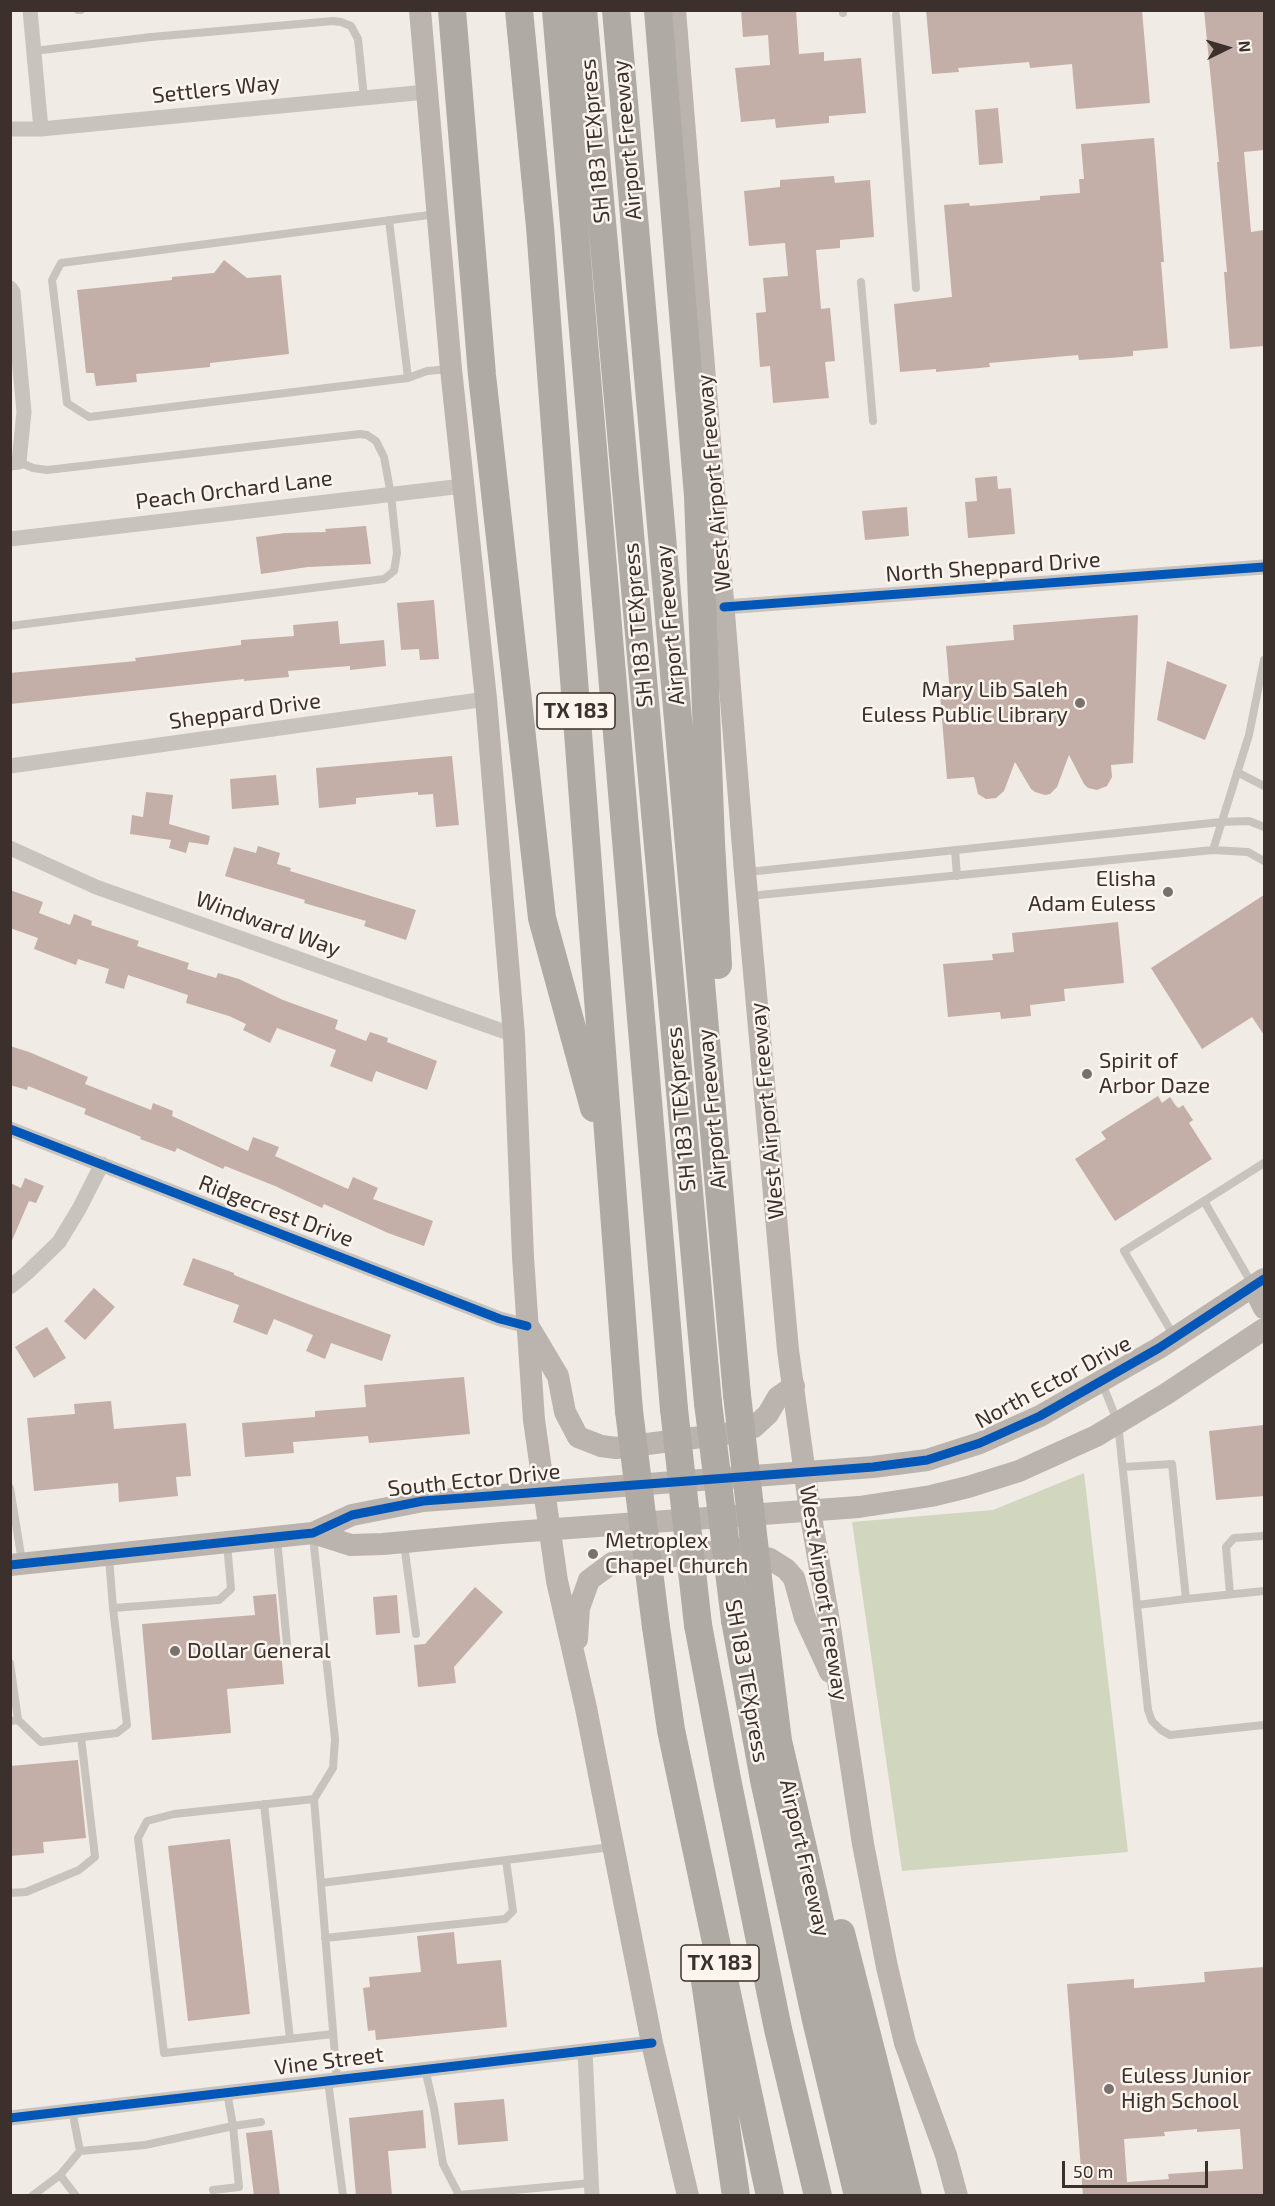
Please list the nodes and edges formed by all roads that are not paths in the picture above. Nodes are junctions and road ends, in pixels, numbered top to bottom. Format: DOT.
graph roads {
  1 [pos="30,10"];
  2 [pos="420,10"];
  3 [pos="452,10"];
  4 [pos="519,10"];
  5 [pos="556,10"];
  6 [pos="583,10"];
  7 [pos="616,10"];
  8 [pos="658,10"];
  9 [pos="675,10"];
  10 [pos="896,15"];
  11 [pos="33,51"];
  12 [pos="426,92"];
  13 [pos="364,98"];
  14 [pos="10,129"];
  15 [pos="41,129"];
  16 [pos="438,214"];
  17 [pos="389,220"];
  18 [pos="861,282"];
  19 [pos="10,288"];
  20 [pos="916,288"];
  21 [pos="451,369"];
  22 [pos="408,378"];
  23 [pos="873,421"];
  24 [pos="15,462"];
  25 [pos="463,486"];
  26 [pos="391,495"];
  27 [pos="10,539"];
  28 [pos="1264,567"];
  29 [pos="724,607"];
  30 [pos="10,626"];
  31 [pos="1264,660"];
  32 [pos="1262,681"];
  33 [pos="486,699"];
  34 [pos="1254,710"];
  35 [pos="1264,714"];
  36 [pos="10,766"];
  37 [pos="1237,772"];
  38 [pos="1264,786"];
  39 [pos="1221,822"];
  40 [pos="1264,827"];
  41 [pos="10,848"];
  42 [pos="955,850"];
  43 [pos="1213,850"];
  44 [pos="1264,861"];
  45 [pos="745,872"];
  46 [pos="957,876"];
  47 [pos="748,897"];
  48 [pos="514,1035"];
  49 [pos="10,1129"];
  50 [pos="1264,1163"];
  51 [pos="102,1164"];
  52 [pos="611,1171"];
  53 [pos="1204,1201"];
  54 [pos="1259,1282"];
  55 [pos="10,1287"];
  56 [pos="1264,1308"];
  57 [pos="528,1326"];
  58 [pos="1264,1329"];
  59 [pos="1176,1338"];
  60 [pos="1101,1381"];
  61 [pos="794,1386"];
  62 [pos="737,1395"];
  63 [pos="1118,1423"];
  64 [pos="1123,1467"];
  65 [pos="804,1473"];
  66 [pos="10,1488"];
  67 [pos="543,1491"];
  68 [pos="810,1511"];
  69 [pos="549,1529"];
  70 [pos="313,1533"];
  71 [pos="1264,1536"];
  72 [pos="276,1537"];
  73 [pos="227,1542"];
  74 [pos="404,1542"];
  75 [pos="109,1555"];
  76 [pos="16,1565"];
  77 [pos="1264,1591"];
  78 [pos="1230,1594"];
  79 [pos="1186,1599"];
  80 [pos="1137,1605"];
  81 [pos="113,1608"];
  82 [pos="416,1634"];
  83 [pos="287,1644"];
  84 [pos="575,1656"];
  85 [pos="10,1663"];
  86 [pos="842,1698"];
  87 [pos="14,1720"];
  88 [pos="1264,1725"];
  89 [pos="671,1730"];
  90 [pos="81,1737"];
  91 [pos="314,1799"];
  92 [pos="264,1804"];
  93 [pos="612,1847"];
  94 [pos="506,1860"];
  95 [pos="321,1883"];
  96 [pos="10,1893"];
  97 [pos="819,1918"];
  98 [pos="325,1938"];
  99 [pos="333,2034"];
  100 [pos="290,2038"];
  101 [pos="652,2043"];
  102 [pos="585,2051"];
  103 [pos="426,2069"];
  104 [pos="333,2080"];
  105 [pos="227,2092"];
  106 [pos="72,2110"];
  107 [pos="10,2118"];
  108 [pos="261,2122"];
  109 [pos="233,2126"];
  110 [pos="80,2151"];
  111 [pos="60,2175"];
  112 [pos="592,2189"];
  113 [pos="213,2190"];
  114 [pos="32,2196"];
  115 [pos="76,2196"];
  116 [pos="343,2196"];
  117 [pos="688,2196"];
  118 [pos="736,2196"];
  119 [pos="770,2196"];
  120 [pos="818,2196"];
  121 [pos="858,2196"];
  122 [pos="884,2196"];
  123 [pos="908,2196"];
  124 [pos="957,2196"];
  1 -- 11 [label="street"];
  2 -- 12 [label="main road"];
  3 -- 52 [label="highway"];
  4 -- 52 [label="highway, TX 183"];
  5 -- 120 [label="highway, SH 183 TEXpress, bridge"];
  6 -- 121 [label="highway, SH 183 TEXpress, bridge"];
  7 -- 62 [label="highway, Airport Freeway"];
  8 -- 62 [label="highway"];
  9 -- 29 [label="main road, West Airport Freeway"];
  10 -- 20 [label="lane"];
  11 -- 13 [label="lane"];
  11 -- 15 [label="street"];
  12 -- 13 [label="street, Settlers Way"];
  12 -- 16 [label="main road"];
  13 -- 15 [label="street, Settlers Way"];
  14 -- 15 [label="street, Settlers Way"];
  16 -- 17 [label="lane"];
  16 -- 21 [label="main road"];
  17 -- 22 [label="lane"];
  17 -- 22 [label="lane"];
  18 -- 23 [label="lane"];
  19 -- 24 [label="street"];
  21 -- 22 [label="lane"];
  21 -- 25 [label="main road"];
  24 -- 26 [label="lane"];
  25 -- 26 [label="street, Peach Orchard Lane"];
  25 -- 33 [label="main road"];
  26 -- 27 [label="street, Peach Orchard Lane"];
  26 -- 30 [label="lane"];
  28 -- 29 [label="street, North Sheppard Drive"];
  29 -- 45 [label="main road, West Airport Freeway"];
  31 -- 32 [label="lane"];
  32 -- 34 [label="lane"];
  33 -- 36 [label="street, Sheppard Drive"];
  33 -- 48 [label="main road"];
  34 -- 35 [label="lane"];
  34 -- 37 [label="lane"];
  37 -- 38 [label="lane"];
  37 -- 39 [label="lane"];
  39 -- 40 [label="lane"];
  39 -- 42 [label="lane"];
  39 -- 43 [label="lane"];
  41 -- 48 [label="street, Windward Way"];
  42 -- 45 [label="lane"];
  42 -- 46 [label="lane"];
  43 -- 44 [label="lane"];
  43 -- 46 [label="lane"];
  45 -- 47 [label="main road, West Airport Freeway"];
  46 -- 47 [label="lane"];
  47 -- 61 [label="main road, West Airport Freeway"];
  48 -- 57 [label="main road"];
  49 -- 51 [label="street, Ridgecrest Drive"];
  50 -- 53 [label="lane"];
  51 -- 55 [label="street"];
  51 -- 57 [label="street, Ridgecrest Drive"];
  52 -- 89 [label="highway, TX 183, bridge"];
  53 -- 54 [label="lane"];
  53 -- 59 [label="lane"];
  54 -- 56 [label="main road"];
  54 -- 59 [label="main road, North Ector Drive"];
  57 -- 61 [label="main road"];
  57 -- 67 [label="main road"];
  58 -- 63 [label="main road"];
  59 -- 60 [label="main road, North Ector Drive"];
  60 -- 63 [label="lane"];
  60 -- 65 [label="main road, North Ector Drive"];
  61 -- 65 [label="main road, West Airport Freeway"];
  62 -- 97 [label="highway, Airport Freeway, bridge"];
  63 -- 64 [label="lane"];
  63 -- 68 [label="main road"];
  64 -- 79 [label="lane"];
  64 -- 80 [label="lane"];
  65 -- 67 [label="main road, South Ector Drive"];
  65 -- 68 [label="main road, West Airport Freeway"];
  66 -- 76 [label="lane"];
  67 -- 69 [label="main road"];
  67 -- 70 [label="main road, South Ector Drive"];
  68 -- 69 [label="main road, South Ector Drive"];
  68 -- 86 [label="main road, West Airport Freeway"];
  69 -- 74 [label="main road, South Ector Drive"];
  69 -- 84 [label="main road"];
  70 -- 72 [label="main road, South Ector Drive"];
  70 -- 74 [label="main road, South Ector Drive"];
  70 -- 91 [label="lane"];
  71 -- 78 [label="lane"];
  72 -- 73 [label="main road, South Ector Drive"];
  72 -- 83 [label="lane"];
  73 -- 75 [label="main road, South Ector Drive"];
  73 -- 81 [label="lane"];
  74 -- 82 [label="lane"];
  75 -- 76 [label="main road, South Ector Drive"];
  75 -- 81 [label="lane"];
  77 -- 78 [label="lane"];
  78 -- 79 [label="lane"];
  79 -- 80 [label="lane"];
  80 -- 88 [label="lane"];
  81 -- 90 [label="lane"];
  84 -- 86 [label="main road"];
  84 -- 93 [label="main road"];
  85 -- 87 [label="lane"];
  86 -- 124 [label="main road, West Airport Freeway"];
  87 -- 90 [label="lane"];
  89 -- 118 [label="highway"];
  89 -- 119 [label="highway, TX 183"];
  90 -- 96 [label="lane"];
  91 -- 92 [label="lane"];
  91 -- 95 [label="lane"];
  92 -- 100 [label="lane"];
  92 -- 100 [label="lane"];
  93 -- 94 [label="lane"];
  93 -- 101 [label="main road"];
  94 -- 95 [label="lane"];
  94 -- 98 [label="lane"];
  95 -- 98 [label="lane"];
  97 -- 122 [label="highway, Airport Freeway"];
  97 -- 123 [label="highway"];
  98 -- 99 [label="lane"];
  99 -- 100 [label="lane"];
  99 -- 104 [label="lane"];
  101 -- 102 [label="street, Vine Street"];
  101 -- 117 [label="main road"];
  102 -- 103 [label="street, Vine Street"];
  102 -- 112 [label="street"];
  103 -- 104 [label="street, Vine Street"];
  103 -- 112 [label="lane"];
  104 -- 105 [label="street, Vine Street"];
  104 -- 116 [label="lane"];
  105 -- 106 [label="street, Vine Street"];
  105 -- 109 [label="lane"];
  106 -- 107 [label="street, Vine Street"];
  106 -- 110 [label="lane"];
  108 -- 109 [label="lane"];
  109 -- 110 [label="lane"];
  109 -- 113 [label="lane"];
  110 -- 111 [label="lane"];
  111 -- 114 [label="lane"];
  111 -- 115 [label="lane"];
}
